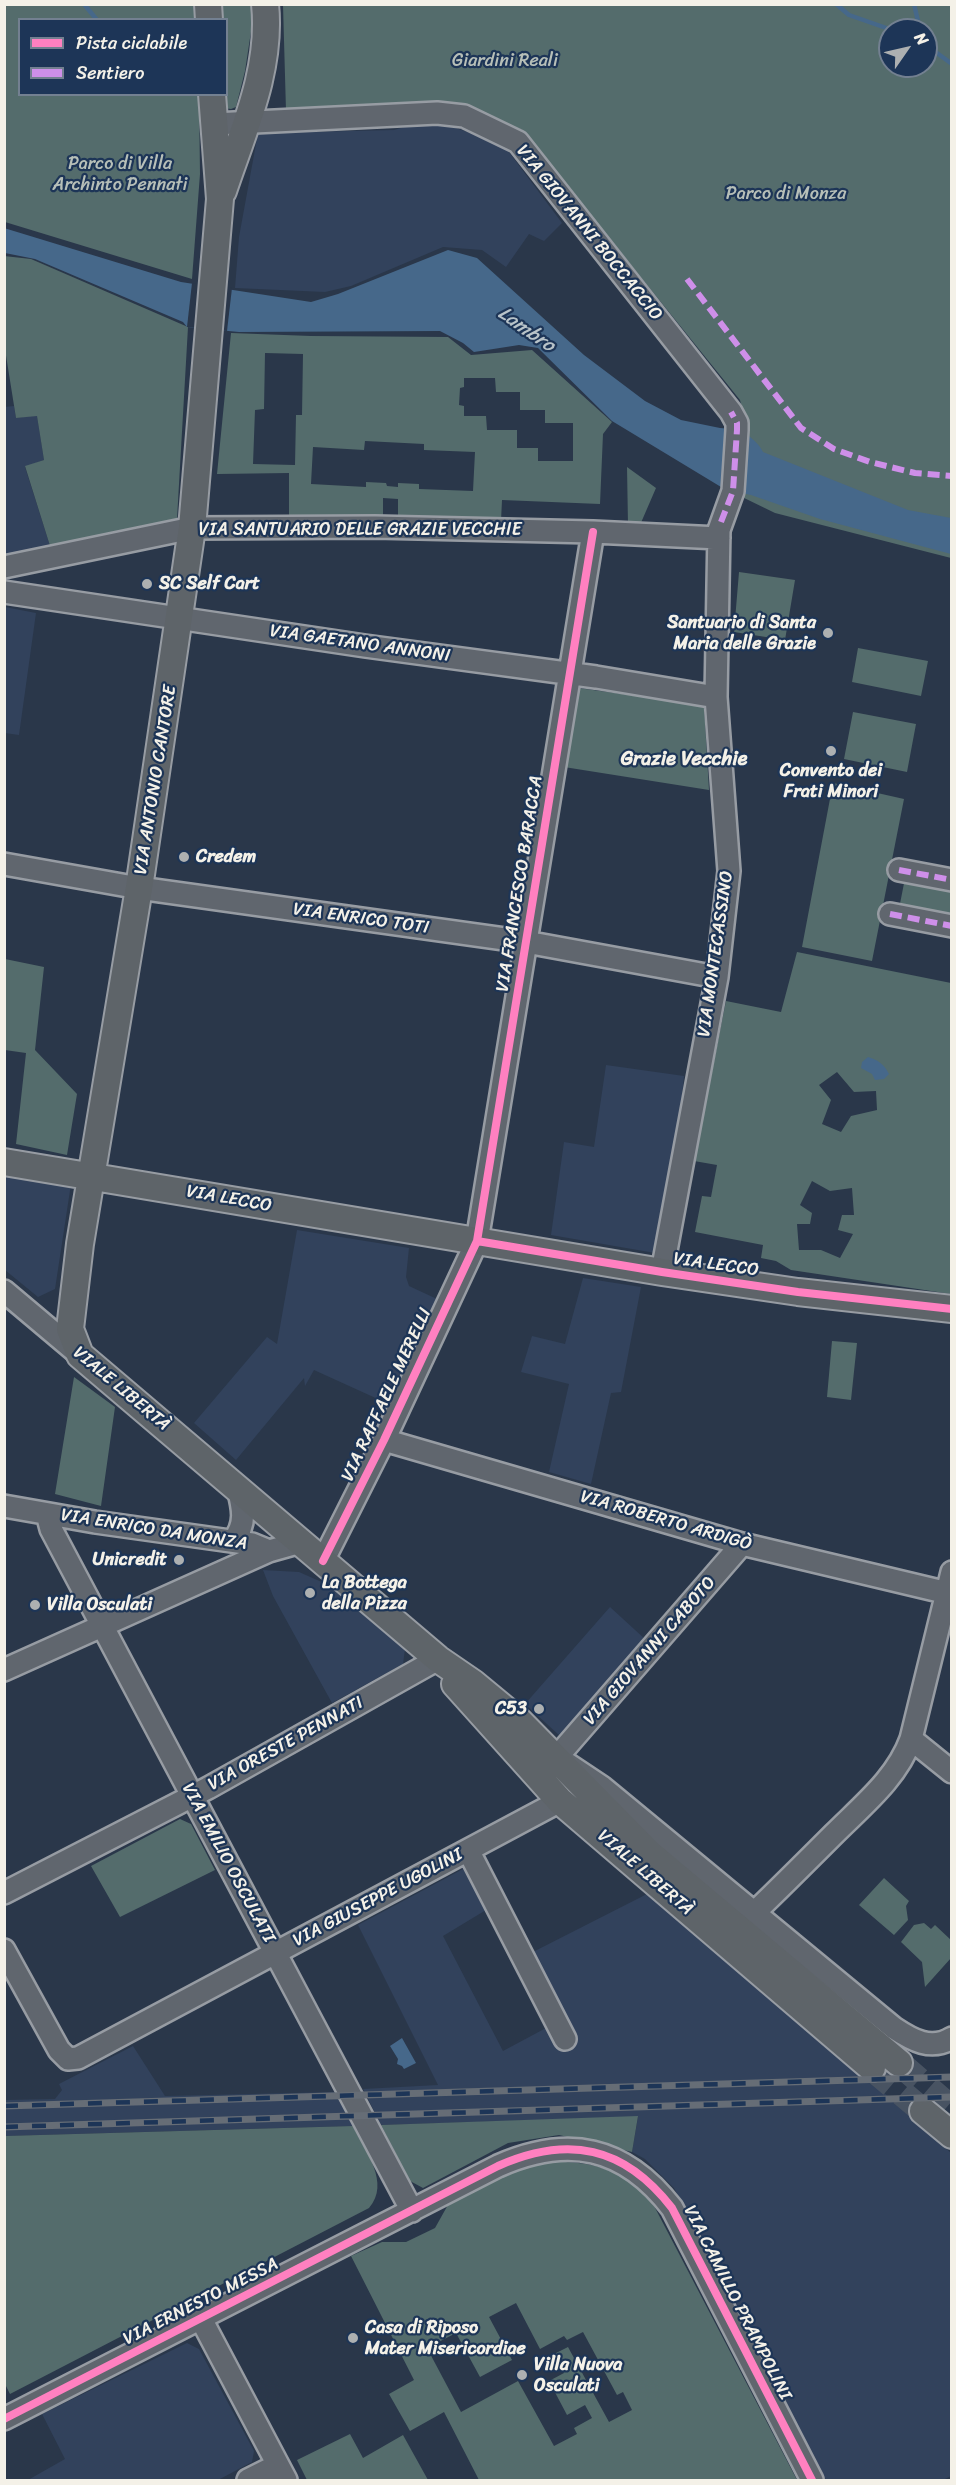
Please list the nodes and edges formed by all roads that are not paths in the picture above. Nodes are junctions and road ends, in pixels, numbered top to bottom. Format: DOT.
graph roads {
  1 [pos="265,4"];
  2 [pos="212,96"];
  3 [pos="248,122"];
  4 [pos="214,124"];
  5 [pos="220,200"];
  6 [pos="734,421"];
  7 [pos="192,528"];
  8 [pos="720,530"];
  9 [pos="593,532"];
  10 [pos="4,567"];
  11 [pos="4,592"];
  12 [pos="180,618"];
  13 [pos="569,674"];
  14 [pos="716,697"];
  15 [pos="4,864"];
  16 [pos="899,870"];
  17 [pos="951,880"];
  18 [pos="139,888"];
  19 [pos="890,914"];
  20 [pos="951,926"];
  21 [pos="526,942"];
  22 [pos="717,977"];
  23 [pos="4,1161"];
  24 [pos="92,1176"];
  25 [pos="477,1241"];
  26 [pos="662,1272"];
  27 [pos="4,1290"];
  28 [pos="951,1309"];
  29 [pos="80,1355"];
  30 [pos="384,1440"];
  31 [pos="238,1488"];
  32 [pos="4,1506"];
  33 [pos="47,1514"];
  34 [pos="233,1541"];
  35 [pos="301,1542"];
  36 [pos="742,1544"];
  37 [pos="269,1551"];
  38 [pos="323,1561"];
  39 [pos="951,1572"];
  40 [pos="949,1594"];
  41 [pos="102,1627"];
  42 [pos="438,1659"];
  43 [pos="4,1670"];
  44 [pos="911,1739"];
  45 [pos="557,1757"];
  46 [pos="951,1772"];
  47 [pos="191,1796"];
  48 [pos="560,1801"];
  49 [pos="468,1850"];
  50 [pos="4,1893"];
  51 [pos="754,1912"];
  52 [pos="4,1950"];
  53 [pos="275,1952"];
  54 [pos="951,2038"];
  55 [pos="565,2039"];
  56 [pos="899,2063"];
  57 [pos="872,2068"];
  58 [pos="923,2111"];
  59 [pos="951,2135"];
  60 [pos="412,2211"];
  61 [pos="201,2319"];
  62 [pos="4,2419"];
  63 [pos="282,2473"];
  64 [pos="248,2481"];
  65 [pos="812,2481"];
  1 -- 3 [label="main road"];
  2 -- 4 [label="main road"];
  3 -- 4 [label="street, VIA GIOVANNI BOCCACCIO"];
  3 -- 5 [label="main road"];
  3 -- 6 [label="street, VIA GIOVANNI BOCCACCIO"];
  4 -- 5 [label="main road"];
  5 -- 7 [label="main road, VIA ANTONIO CANTORE"];
  6 -- 8 [label="street, VIA MONTECASSINO"];
  7 -- 9 [label="street, VIA SANTUARIO DELLE GRAZIE VECCHIE"];
  7 -- 10 [label="street, VIA SANTUARIO DELLE GRAZIE VECCHIE"];
  7 -- 12 [label="main road, VIA ANTONIO CANTORE"];
  8 -- 9 [label="street, VIA SANTUARIO DELLE GRAZIE VECCHIE"];
  8 -- 14 [label="street, VIA MONTECASSINO"];
  9 -- 13 [label="street, VIA FRANCESCO BARACCA"];
  11 -- 12 [label="street, VIA GAETANO ANNONI"];
  12 -- 13 [label="street, VIA GAETANO ANNONI"];
  12 -- 18 [label="main road, VIA ANTONIO CANTORE"];
  13 -- 14 [label="street, VIA GAETANO ANNONI"];
  13 -- 21 [label="street, VIA FRANCESCO BARACCA"];
  14 -- 22 [label="street, VIA MONTECASSINO"];
  15 -- 18 [label="street, VIA ENRICO TOTI"];
  16 -- 17 [label="street"];
  18 -- 21 [label="street, VIA ENRICO TOTI"];
  18 -- 24 [label="main road, VIA ANTONIO CANTORE"];
  19 -- 20 [label="street"];
  21 -- 22 [label="street, VIA ENRICO TOTI"];
  21 -- 25 [label="street, VIA FRANCESCO BARACCA"];
  22 -- 26 [label="street, VIA MONTECASSINO"];
  23 -- 24 [label="main road, VIA LECCO"];
  24 -- 25 [label="main road, VIA LECCO"];
  24 -- 29 [label="main road, VIA ANTONIO CANTORE"];
  25 -- 26 [label="main road, VIA LECCO"];
  25 -- 30 [label="street, VIA RAFFAELE MERELLI"];
  26 -- 28 [label="main road, VIA LECCO"];
  27 -- 29 [label="street, VIALE LIBERTÀ"];
  29 -- 31 [label="main road, VIALE LIBERTÀ"];
  30 -- 36 [label="street, VIA ROBERTO ARDIGÒ"];
  30 -- 38 [label="street, VIA RAFFAELE MERELLI"];
  31 -- 34 [label="street"];
  31 -- 35 [label="main road, VIALE LIBERTÀ"];
  32 -- 33 [label="street, VIA ENRICO DA MONZA"];
  33 -- 34 [label="street, VIA ENRICO DA MONZA"];
  33 -- 41 [label="street, VIA EMILIO OSCULATI"];
  34 -- 37 [label="street, VIA ENRICO DA MONZA"];
  35 -- 37 [label="street, VIA ENRICO DA MONZA"];
  35 -- 38 [label="main road, VIALE LIBERTÀ"];
  36 -- 40 [label="street, VIA ROBERTO ARDIGÒ"];
  36 -- 45 [label="street, VIA GIOVANNI CABOTO"];
  37 -- 41 [label="street"];
  38 -- 42 [label="main road, VIALE LIBERTÀ"];
  39 -- 40 [label="street"];
  40 -- 44 [label="street"];
  41 -- 43 [label="street"];
  41 -- 47 [label="street, VIA EMILIO OSCULATI"];
  42 -- 45 [label="main road, VIALE LIBERTÀ"];
  42 -- 47 [label="street, VIA ORESTE PENNATI"];
  42 -- 48 [label="main road, VIALE LIBERTÀ"];
  44 -- 46 [label="street"];
  44 -- 51 [label="street"];
  45 -- 51 [label="street, VIALE LIBERTÀ"];
  45 -- 56 [label="main road, VIALE LIBERTÀ"];
  47 -- 50 [label="street, VIA ORESTE PENNATI"];
  47 -- 53 [label="street, VIA EMILIO OSCULATI"];
  48 -- 49 [label="street, VIA GIUSEPPE UGOLINI"];
  48 -- 57 [label="main road, VIALE LIBERTÀ"];
  49 -- 53 [label="street, VIA GIUSEPPE UGOLINI"];
  49 -- 55 [label="street"];
  51 -- 54 [label="street, VIALE LIBERTÀ"];
  52 -- 53 [label="street, VIA GIUSEPPE UGOLINI"];
  53 -- 60 [label="street, VIA EMILIO OSCULATI"];
  58 -- 59 [label="main road"];
  60 -- 61 [label="street, VIA ERNESTO MESSA"];
  60 -- 65 [label="street, VIA CAMILLO PRAMPOLINI"];
  61 -- 62 [label="street, VIA ERNESTO MESSA"];
  61 -- 63 [label="street"];
  63 -- 64 [label="street"];
}
